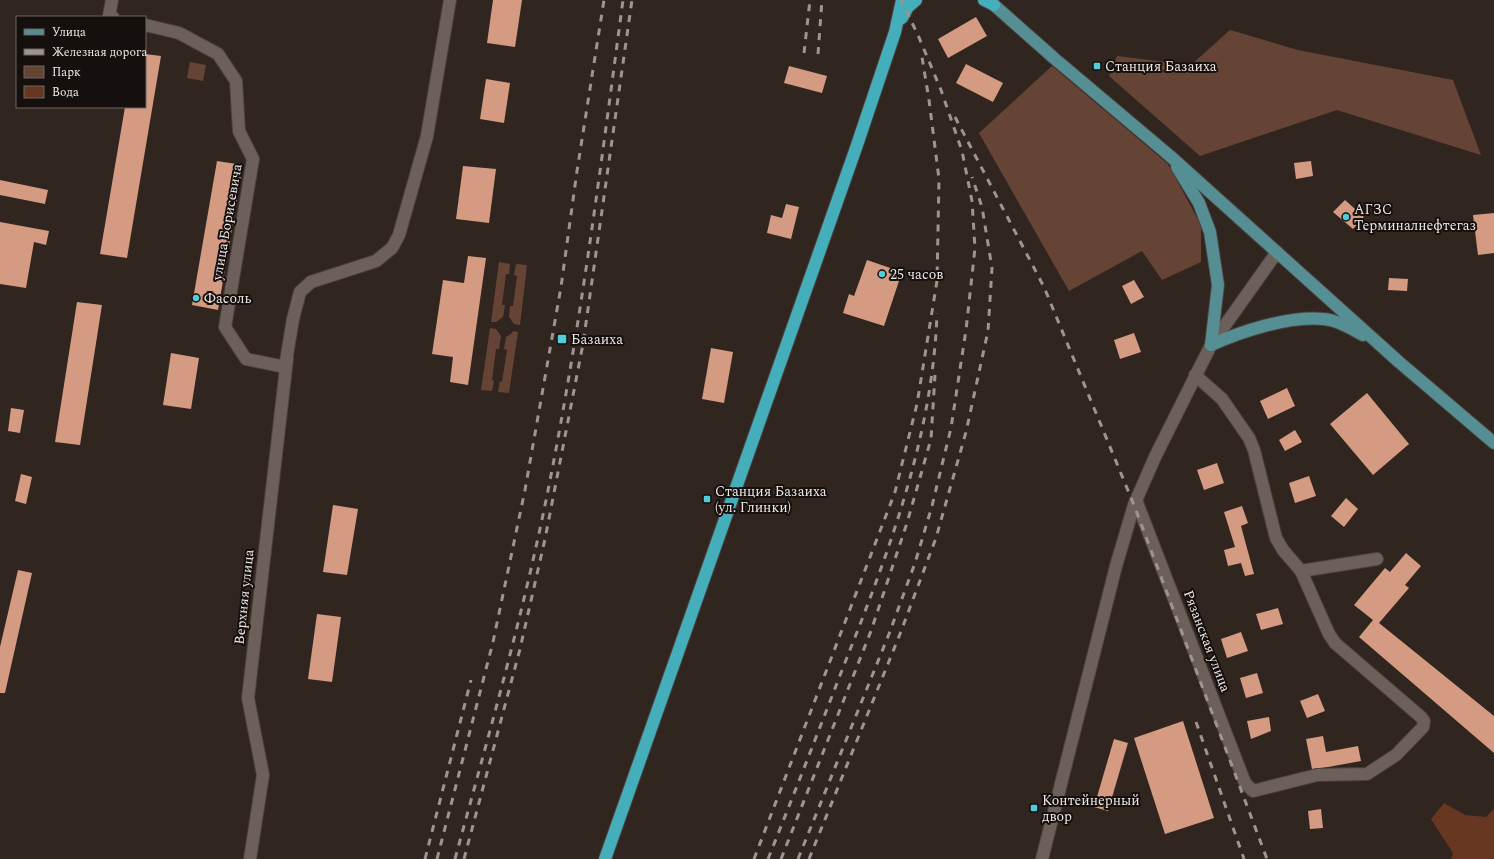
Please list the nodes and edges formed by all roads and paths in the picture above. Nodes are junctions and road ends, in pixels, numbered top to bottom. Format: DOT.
graph roads {
  1 [pos="112,0"];
  2 [pos="450,0"];
  3 [pos="902,0"];
  4 [pos="916,0"];
  5 [pos="989,1"];
  6 [pos="111,16"];
  7 [pos="146,25"];
  8 [pos="895,32"];
  9 [pos="1170,156"];
  10 [pos="1277,252"];
  11 [pos="1379,343"];
  12 [pos="1212,345"];
  13 [pos="285,367"];
  14 [pos="1195,375"];
  15 [pos="1494,443"];
  16 [pos="1136,500"];
  17 [pos="1377,559"];
  18 [pos="1301,571"];
  19 [pos="250,859"];
  20 [pos="605,859"];
  21 [pos="1042,859"];
  1 -- 6 [label="street"];
  2 -- 13 [label="street"];
  3 -- 8 [label="highway"];
  4 -- 8 [label="highway"];
  5 -- 9 [label="main road"];
  7 -- 13 [label="street, улица Борисевича"];
  8 -- 20 [label="highway"];
  9 -- 10 [label="main road"];
  9 -- 12 [label="main road"];
  10 -- 11 [label="main road"];
  10 -- 12 [label="street"];
  11 -- 12 [label="main road"];
  11 -- 15 [label="main road"];
  12 -- 14 [label="street"];
  13 -- 19 [label="street, Верхняя улица"];
  14 -- 16 [label="street"];
  14 -- 18 [label="street"];
  16 -- 18 [label="street, Рязанская улица"];
  16 -- 21 [label="street"];
  17 -- 18 [label="street"];
}
